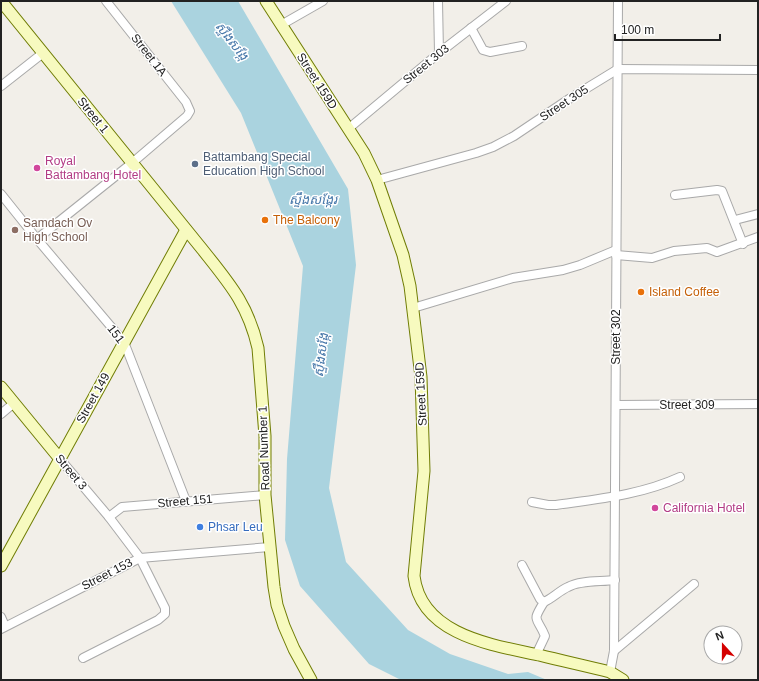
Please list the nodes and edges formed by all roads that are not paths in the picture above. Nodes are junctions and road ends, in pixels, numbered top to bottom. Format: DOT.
graph roads {
  1 [pos="1,1"];
  2 [pos="106,1"];
  3 [pos="266,1"];
  4 [pos="323,1"];
  5 [pos="438,1"];
  6 [pos="506,1"];
  7 [pos="618,1"];
  8 [pos="281,25"];
  9 [pos="471,28"];
  10 [pos="522,46"];
  11 [pos="43,53"];
  12 [pos="439,53"];
  13 [pos="618,69"];
  14 [pos="758,70"];
  15 [pos="1,86"];
  16 [pos="348,129"];
  17 [pos="132,163"];
  18 [pos="377,180"];
  19 [pos="1,194"];
  20 [pos="675,195"];
  21 [pos="758,214"];
  22 [pos="734,220"];
  23 [pos="186,230"];
  24 [pos="758,237"];
  25 [pos="37,239"];
  26 [pos="743,244"];
  27 [pos="616,252"];
  28 [pos="413,308"];
  29 [pos="124,342"];
  30 [pos="1,387"];
  31 [pos="14,403"];
  32 [pos="758,404"];
  33 [pos="616,405"];
  34 [pos="1,414"];
  35 [pos="60,459"];
  36 [pos="680,477"];
  37 [pos="266,495"];
  38 [pos="615,496"];
  39 [pos="186,501"];
  40 [pos="532,502"];
  41 [pos="108,517"];
  42 [pos="270,547"];
  43 [pos="140,558"];
  44 [pos="522,565"];
  45 [pos="1,566"];
  46 [pos="615,580"];
  47 [pos="694,584"];
  48 [pos="544,602"];
  49 [pos="1,618"];
  50 [pos="3,627"];
  51 [pos="614,651"];
  52 [pos="536,655"];
  53 [pos="82,658"];
  54 [pos="610,672"];
  55 [pos="311,680"];
  56 [pos="623,680"];
  1 -- 11 [label="street, Street 1"];
  2 -- 17 [label="street, Street 1A"];
  3 -- 8 [label="street, Street 159D"];
  4 -- 8 [label="street"];
  5 -- 12 [label="street"];
  6 -- 9 [label="street, Street 303"];
  7 -- 13 [label="street, Street 302"];
  8 -- 16 [label="street, Street 159D"];
  9 -- 10 [label="street"];
  9 -- 12 [label="street, Street 303"];
  11 -- 15 [label="street"];
  11 -- 17 [label="street, Street 1"];
  12 -- 16 [label="street, Street 303"];
  13 -- 14 [label="street"];
  13 -- 18 [label="street, Street 305"];
  13 -- 27 [label="street, Street 302"];
  16 -- 18 [label="street, Street 159D"];
  17 -- 23 [label="street, Street 1"];
  17 -- 25 [label="street"];
  18 -- 28 [label="street, Street 159D"];
  19 -- 25 [label="street, 151"];
  20 -- 22 [label="street"];
  21 -- 22 [label="street"];
  22 -- 26 [label="street"];
  23 -- 29 [label="street, Street 149"];
  23 -- 37 [label="street, Road Number 1"];
  24 -- 26 [label="street"];
  25 -- 29 [label="street, 151"];
  26 -- 27 [label="street"];
  27 -- 28 [label="street"];
  27 -- 33 [label="street, Street 302"];
  28 -- 52 [label="street, Street 159D"];
  29 -- 35 [label="street, Street 149"];
  29 -- 39 [label="street, 151"];
  30 -- 31 [label="street, Street 3"];
  31 -- 34 [label="street"];
  31 -- 35 [label="street, Street 3"];
  32 -- 33 [label="street, Street 309"];
  33 -- 38 [label="street, Street 302"];
  35 -- 41 [label="street, Street 3"];
  35 -- 45 [label="street, Street 149"];
  36 -- 38 [label="street"];
  37 -- 39 [label="street, Street 151"];
  37 -- 42 [label="street, Road Number 1"];
  38 -- 40 [label="street"];
  38 -- 46 [label="street, Street 302"];
  39 -- 41 [label="street, Street 151"];
  41 -- 43 [label="street, Street 3"];
  42 -- 43 [label="street, Street 153"];
  42 -- 55 [label="street, Road Number 1"];
  43 -- 50 [label="street, Street 153"];
  43 -- 53 [label="street, Street 3"];
  44 -- 48 [label="street"];
  46 -- 48 [label="street"];
  46 -- 51 [label="street, Street 302"];
  47 -- 51 [label="street"];
  48 -- 52 [label="street"];
  49 -- 50 [label="street"];
  51 -- 54 [label="street, Street 302"];
  52 -- 54 [label="street, Street 159D"];
  54 -- 56 [label="street, Street 159D"];
}
